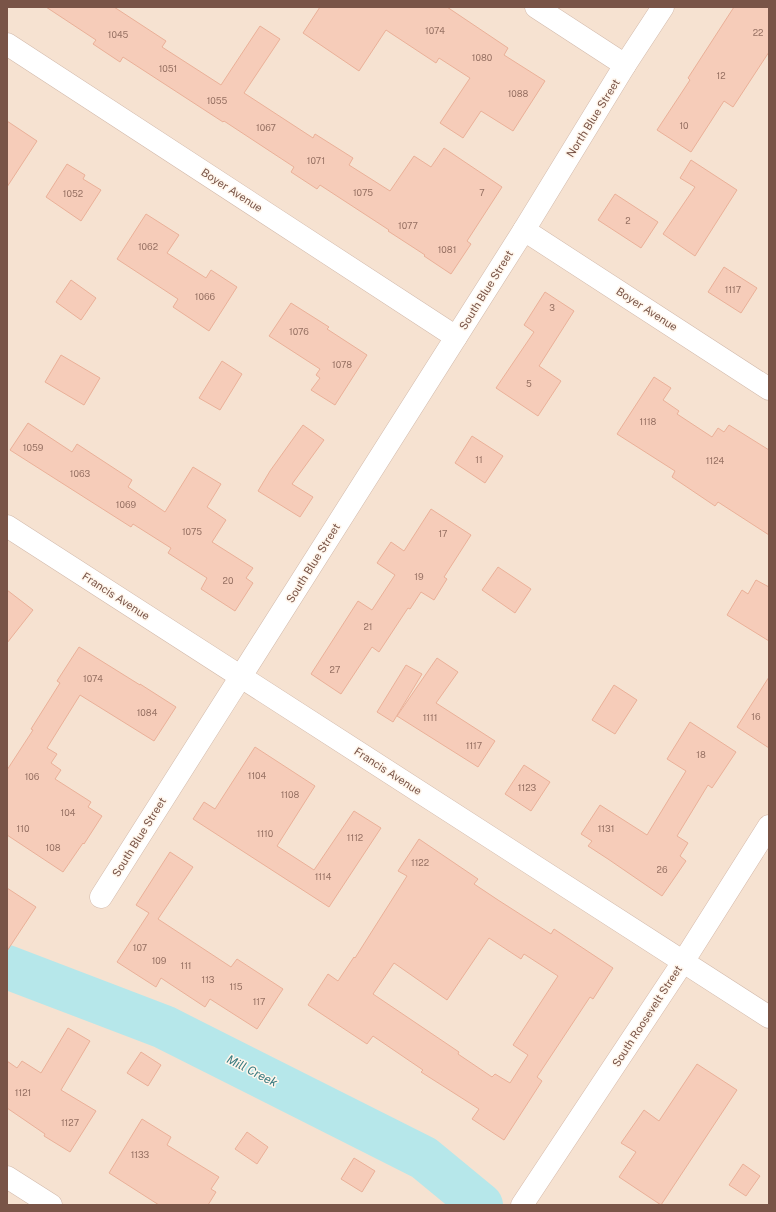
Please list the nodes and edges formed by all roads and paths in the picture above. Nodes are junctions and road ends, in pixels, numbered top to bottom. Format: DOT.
graph roads {
  1 [pos="536,7"];
  2 [pos="663,7"];
  3 [pos="7,44"];
  4 [pos="625,65"];
  5 [pos="524,230"];
  6 [pos="456,337"];
  7 [pos="769,389"];
  8 [pos="7,526"];
  9 [pos="241,677"];
  10 [pos="769,826"];
  11 [pos="101,897"];
  12 [pos="683,962"];
  13 [pos="769,1017"];
  14 [pos="7,1177"];
  15 [pos="525,1201"];
  16 [pos="51,1205"];
  1 -- 4 [label="street"];
  2 -- 4 [label="street, North Blue Street"];
  3 -- 6 [label="street, Boyer Avenue"];
  4 -- 5 [label="street, North Blue Street"];
  5 -- 6 [label="street, South Blue Street"];
  5 -- 7 [label="street, Boyer Avenue"];
  6 -- 9 [label="street, South Blue Street"];
  8 -- 9 [label="street, Francis Avenue"];
  9 -- 11 [label="street, South Blue Street"];
  9 -- 12 [label="street, Francis Avenue"];
  10 -- 12 [label="street, South Roosevelt Street"];
  12 -- 13 [label="street, Francis Avenue"];
  12 -- 15 [label="street, South Roosevelt Street"];
  14 -- 16 [label="street"];
}
